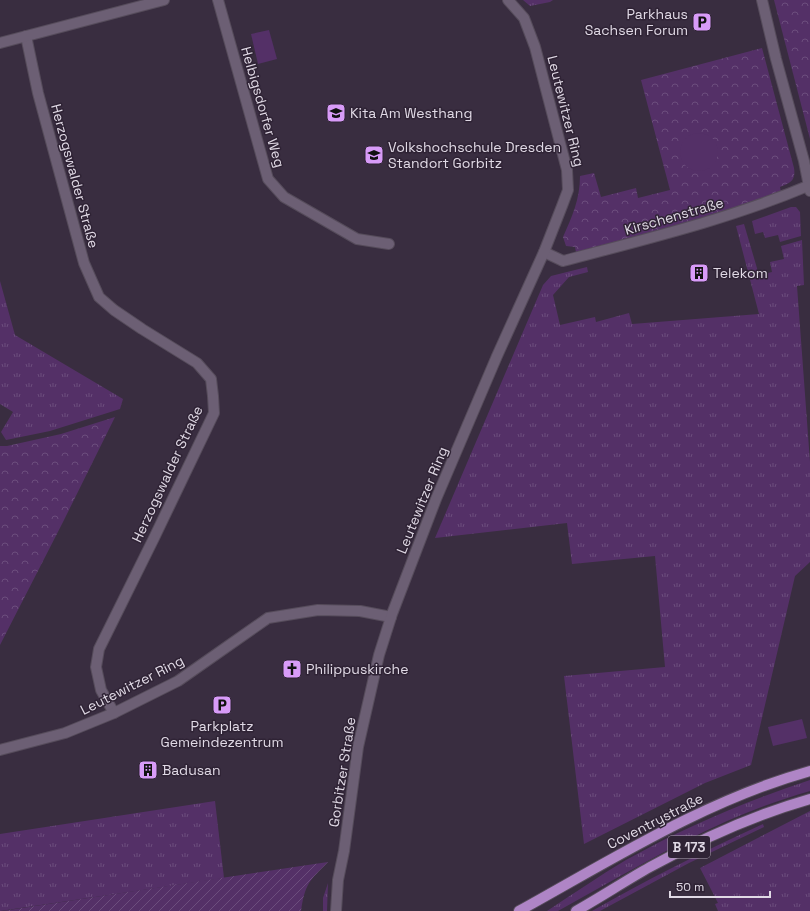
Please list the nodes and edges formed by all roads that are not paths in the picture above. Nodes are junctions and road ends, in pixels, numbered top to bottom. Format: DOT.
graph roads {
  1 [pos="164,0"];
  2 [pos="218,0"];
  3 [pos="508,0"];
  4 [pos="762,0"];
  5 [pos="26,36"];
  6 [pos="0,43"];
  7 [pos="810,185"];
  8 [pos="810,192"];
  9 [pos="389,244"];
  10 [pos="544,252"];
  11 [pos="391,617"];
  12 [pos="114,713"];
  13 [pos="0,750"];
  14 [pos="810,771"];
  15 [pos="810,799"];
  16 [pos="336,911"];
  17 [pos="520,911"];
  18 [pos="576,911"];
  1 -- 5 [label="street"];
  2 -- 9 [label="street, Helbigsdorfer Weg"];
  3 -- 10 [label="street, Leutewitzer Ring"];
  4 -- 7 [label="street"];
  5 -- 6 [label="street"];
  5 -- 12 [label="street, Herzogswalder Straße"];
  7 -- 8 [label="street"];
  7 -- 10 [label="street, Kirschenstraße"];
  10 -- 11 [label="street, Leutewitzer Ring"];
  11 -- 12 [label="street, Leutewitzer Ring"];
  11 -- 16 [label="street, Gorbitzer Straße"];
  12 -- 13 [label="street, Leutewitzer Ring"];
  14 -- 17 [label="main road, Coventrystraße / B 173"];
  15 -- 18 [label="main road, B 173"];
}
